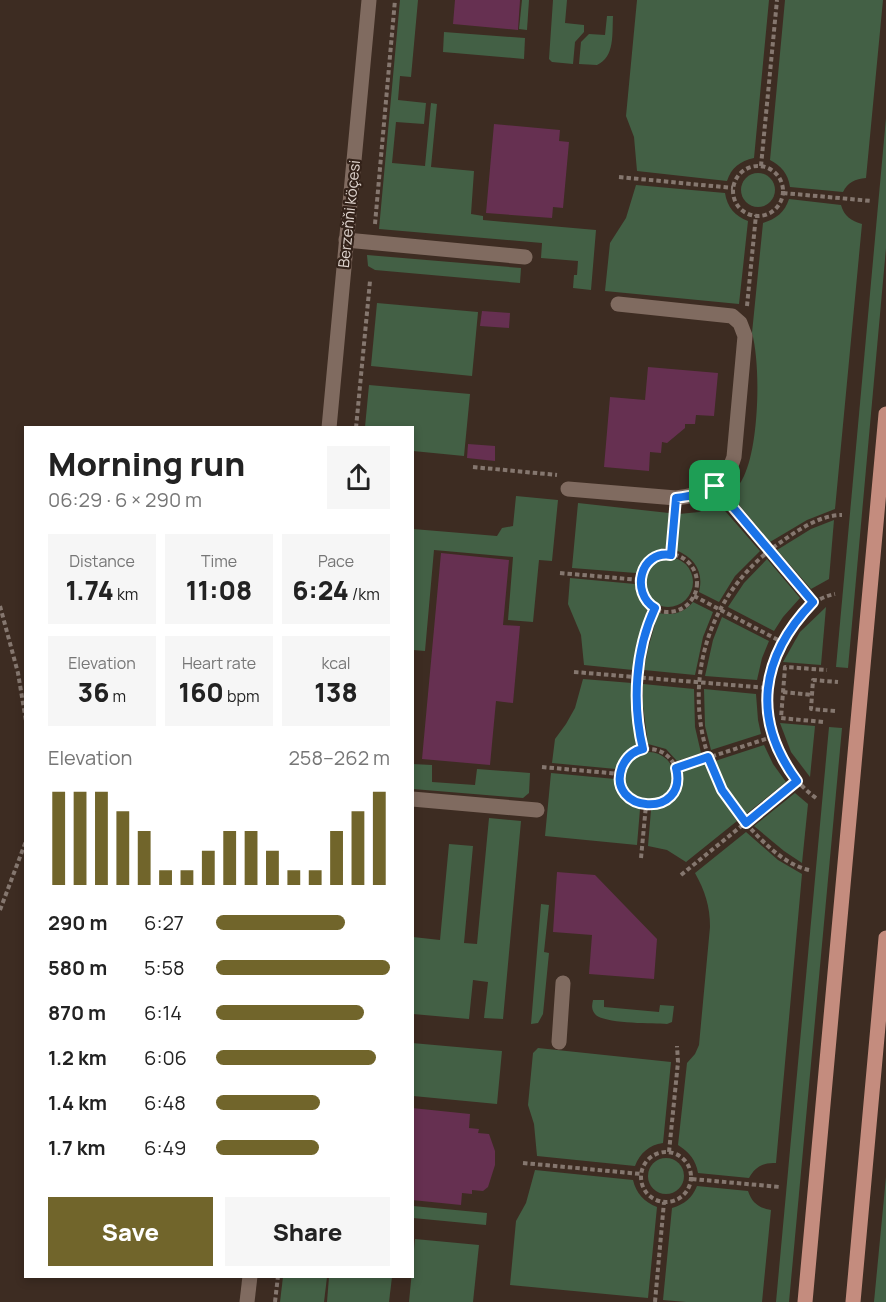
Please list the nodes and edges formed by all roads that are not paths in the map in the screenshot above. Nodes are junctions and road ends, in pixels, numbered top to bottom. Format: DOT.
graph roads {
  1 [pos="369,0"];
  2 [pos="346,240"];
  3 [pos="525,257"];
  4 [pos="618,304"];
  5 [pos="886,414"];
  6 [pos="329,426"];
  7 [pos="568,489"];
  8 [pos="414,799"];
  9 [pos="537,810"];
  10 [pos="886,938"];
  11 [pos="563,983"];
  12 [pos="559,1042"];
  13 [pos="250,1278"];
  14 [pos="247,1302"];
  15 [pos="805,1302"];
  16 [pos="853,1302"];
  1 -- 2 [label="street, Berzeňňi köçesi"];
  2 -- 3 [label="street"];
  2 -- 6 [label="street, Berzeňňi köçesi"];
  4 -- 7 [label="street"];
  5 -- 15 [label="main road"];
  8 -- 9 [label="street"];
  10 -- 16 [label="main road"];
  11 -- 12 [label="street"];
  13 -- 14 [label="street"];
}
